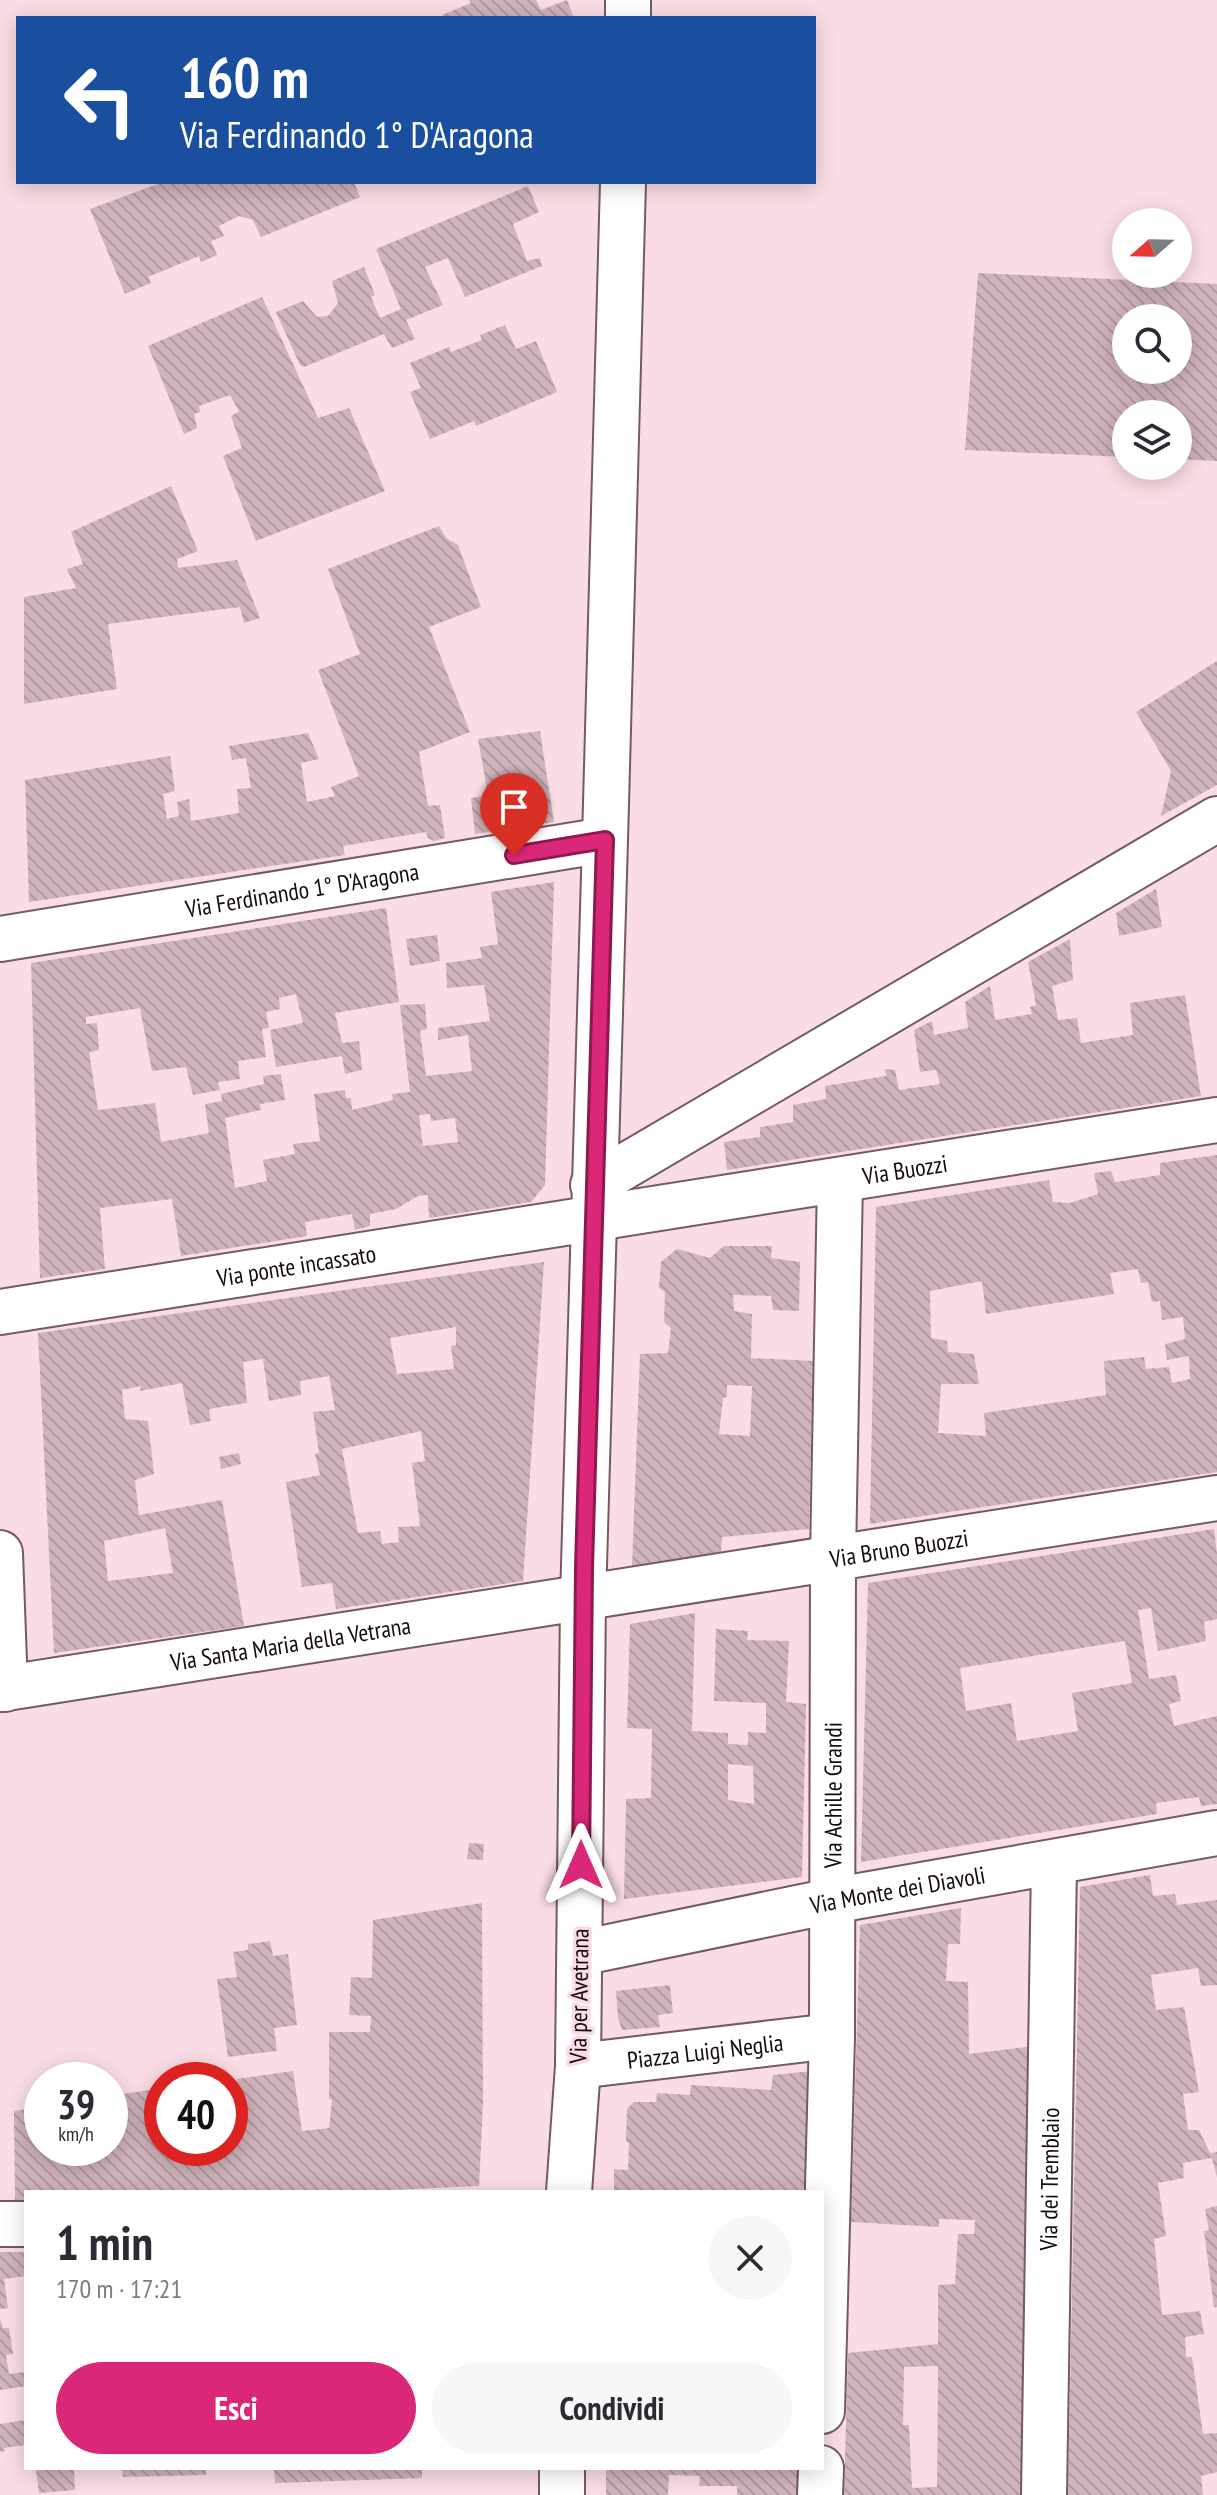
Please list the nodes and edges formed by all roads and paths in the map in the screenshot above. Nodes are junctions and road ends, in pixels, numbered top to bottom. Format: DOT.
graph roads {
  1 [pos="623,184"];
  2 [pos="1217,819"];
  3 [pos="605,840"];
  4 [pos="0,939"];
  5 [pos="1217,1120"];
  6 [pos="840,1180"];
  7 [pos="592,1202"];
  8 [pos="0,1312"];
  9 [pos="1217,1498"];
  10 [pos="0,1553"];
  11 [pos="833,1557"];
  12 [pos="583,1600"];
  13 [pos="2,1689"];
  14 [pos="1217,1833"];
  15 [pos="1054,1864"];
  16 [pos="831,1901"];
  17 [pos="580,1953"];
  18 [pos="832,2036"];
  19 [pos="578,2066"];
  20 [pos="569,2190"];
  21 [pos="0,2224"];
  22 [pos="24,2224"];
  23 [pos="824,2336"];
  24 [pos="821,2470"];
  25 [pos="820,2495"];
  26 [pos="1044,2495"];
  1 -- 3 [label="street, Via per Avetrana"];
  2 -- 7 [label="street"];
  3 -- 4 [label="street, Via Ferdinando 1° D'Aragona"];
  3 -- 7 [label="street, Via per Avetrana"];
  5 -- 6 [label="street, Via Buozzi"];
  6 -- 7 [label="street, Via Buozzi"];
  6 -- 11 [label="street, Via Achille Grandi"];
  7 -- 8 [label="street, Via ponte incassato"];
  7 -- 12 [label="street, Via per Avetrana"];
  9 -- 11 [label="street, Via Bruno Buozzi"];
  10 -- 13 [label="street"];
  11 -- 12 [label="street, Via Bruno Buozzi"];
  11 -- 16 [label="street, Via Achille Grandi"];
  12 -- 13 [label="street, Via Santa Maria della Vetrana"];
  12 -- 17 [label="street, Via per Avetrana"];
  14 -- 15 [label="street, Via Monte dei Diavoli"];
  15 -- 16 [label="street, Via Monte dei Diavoli"];
  15 -- 26 [label="street, Via dei Tremblaio"];
  16 -- 17 [label="street, Via Monte dei Diavoli"];
  16 -- 18 [label="street, Via Achille Grandi"];
  17 -- 19 [label="street, Via per Avetrana"];
  18 -- 19 [label="street, Piazza Luigi Neglia"];
  18 -- 23 [label="street, Via Achille Grandi"];
  19 -- 20 [label="street, Via per Avetrana"];
  21 -- 22 [label="street"];
  24 -- 25 [label="street"];
}
